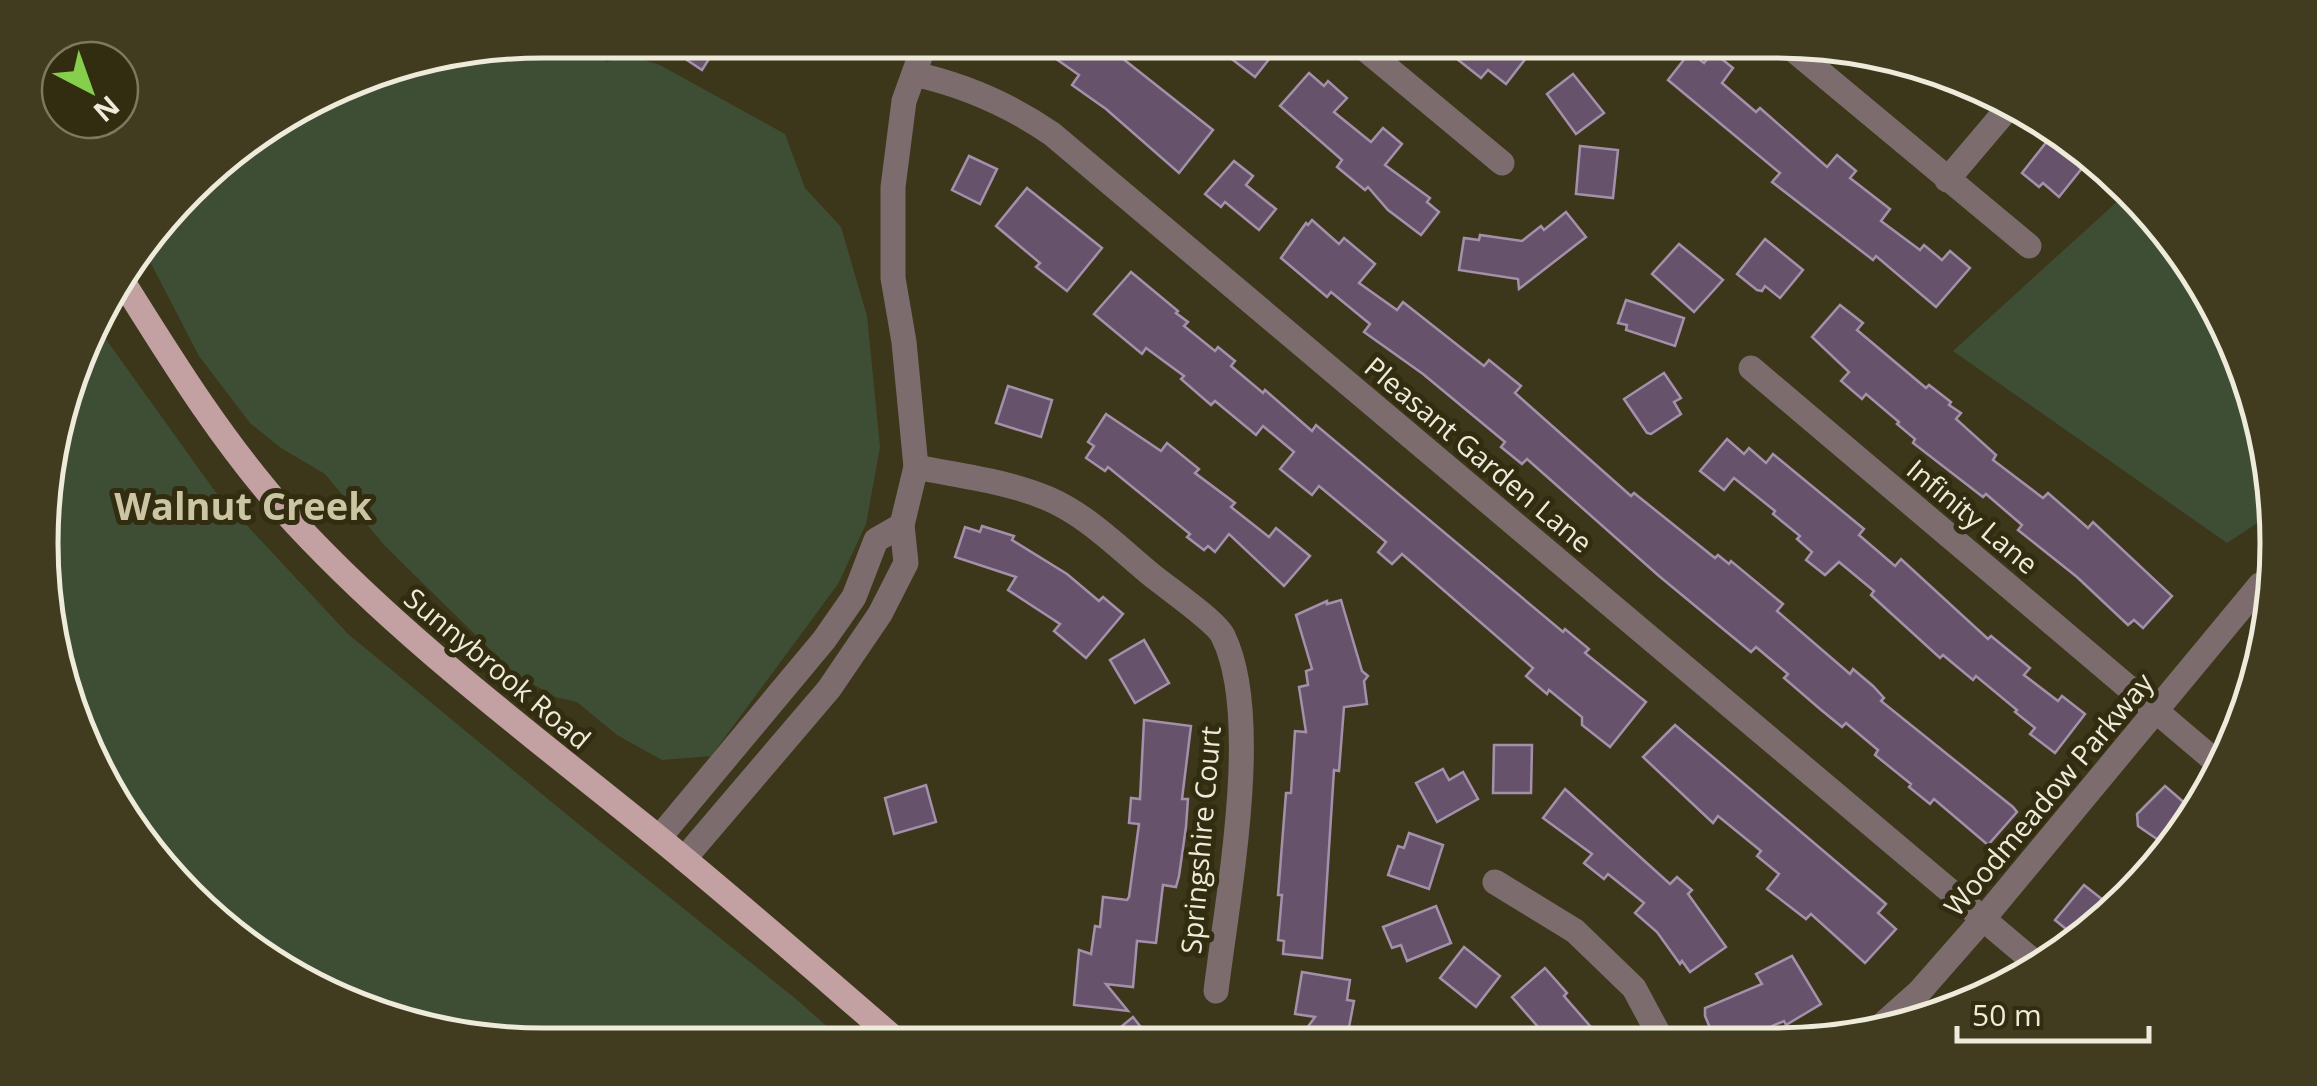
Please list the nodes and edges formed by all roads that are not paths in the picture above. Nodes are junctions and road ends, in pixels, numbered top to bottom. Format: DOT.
graph roads {
  1 [pos="920,58"];
  2 [pos="1376,58"];
  3 [pos="1804,59"];
  4 [pos="914,74"];
  5 [pos="2003,115"];
  6 [pos="1502,163"];
  7 [pos="1947,180"];
  8 [pos="2029,246"];
  9 [pos="128,291"];
  10 [pos="1752,368"];
  11 [pos="916,467"];
  12 [pos="902,525"];
  13 [pos="2257,589"];
  14 [pos="802,667"];
  15 [pos="829,689"];
  16 [pos="2156,710"];
  17 [pos="2210,756"];
  18 [pos="659,838"];
  19 [pos="684,859"];
  20 [pos="1496,882"];
  21 [pos="1984,918"];
  22 [pos="2028,956"];
  23 [pos="1216,991"];
  24 [pos="1895,1013"];
  25 [pos="882,1028"];
  26 [pos="1655,1028"];
  1 -- 4 [label="street"];
  2 -- 6 [label="street"];
  3 -- 7 [label="street"];
  4 -- 11 [label="street"];
  4 -- 21 [label="street, Pleasant Garden Lane"];
  5 -- 7 [label="street"];
  7 -- 8 [label="street"];
  9 -- 18 [label="main road, Sunnybrook Road"];
  10 -- 16 [label="street, Infinity Lane"];
  11 -- 12 [label="street"];
  11 -- 23 [label="street, Springshire Court"];
  12 -- 14 [label="street"];
  12 -- 15 [label="street"];
  13 -- 16 [label="street, Woodmeadow Parkway"];
  14 -- 15 [label="street"];
  14 -- 18 [label="street"];
  15 -- 19 [label="street"];
  16 -- 17 [label="street, Infinity Lane"];
  16 -- 21 [label="street, Woodmeadow Parkway"];
  18 -- 19 [label="main road, Sunnybrook Road"];
  19 -- 25 [label="main road, Sunnybrook Road"];
  20 -- 26 [label="street"];
  21 -- 22 [label="street, Pleasant Garden Lane"];
  21 -- 24 [label="street, Woodmeadow Parkway"];
}
